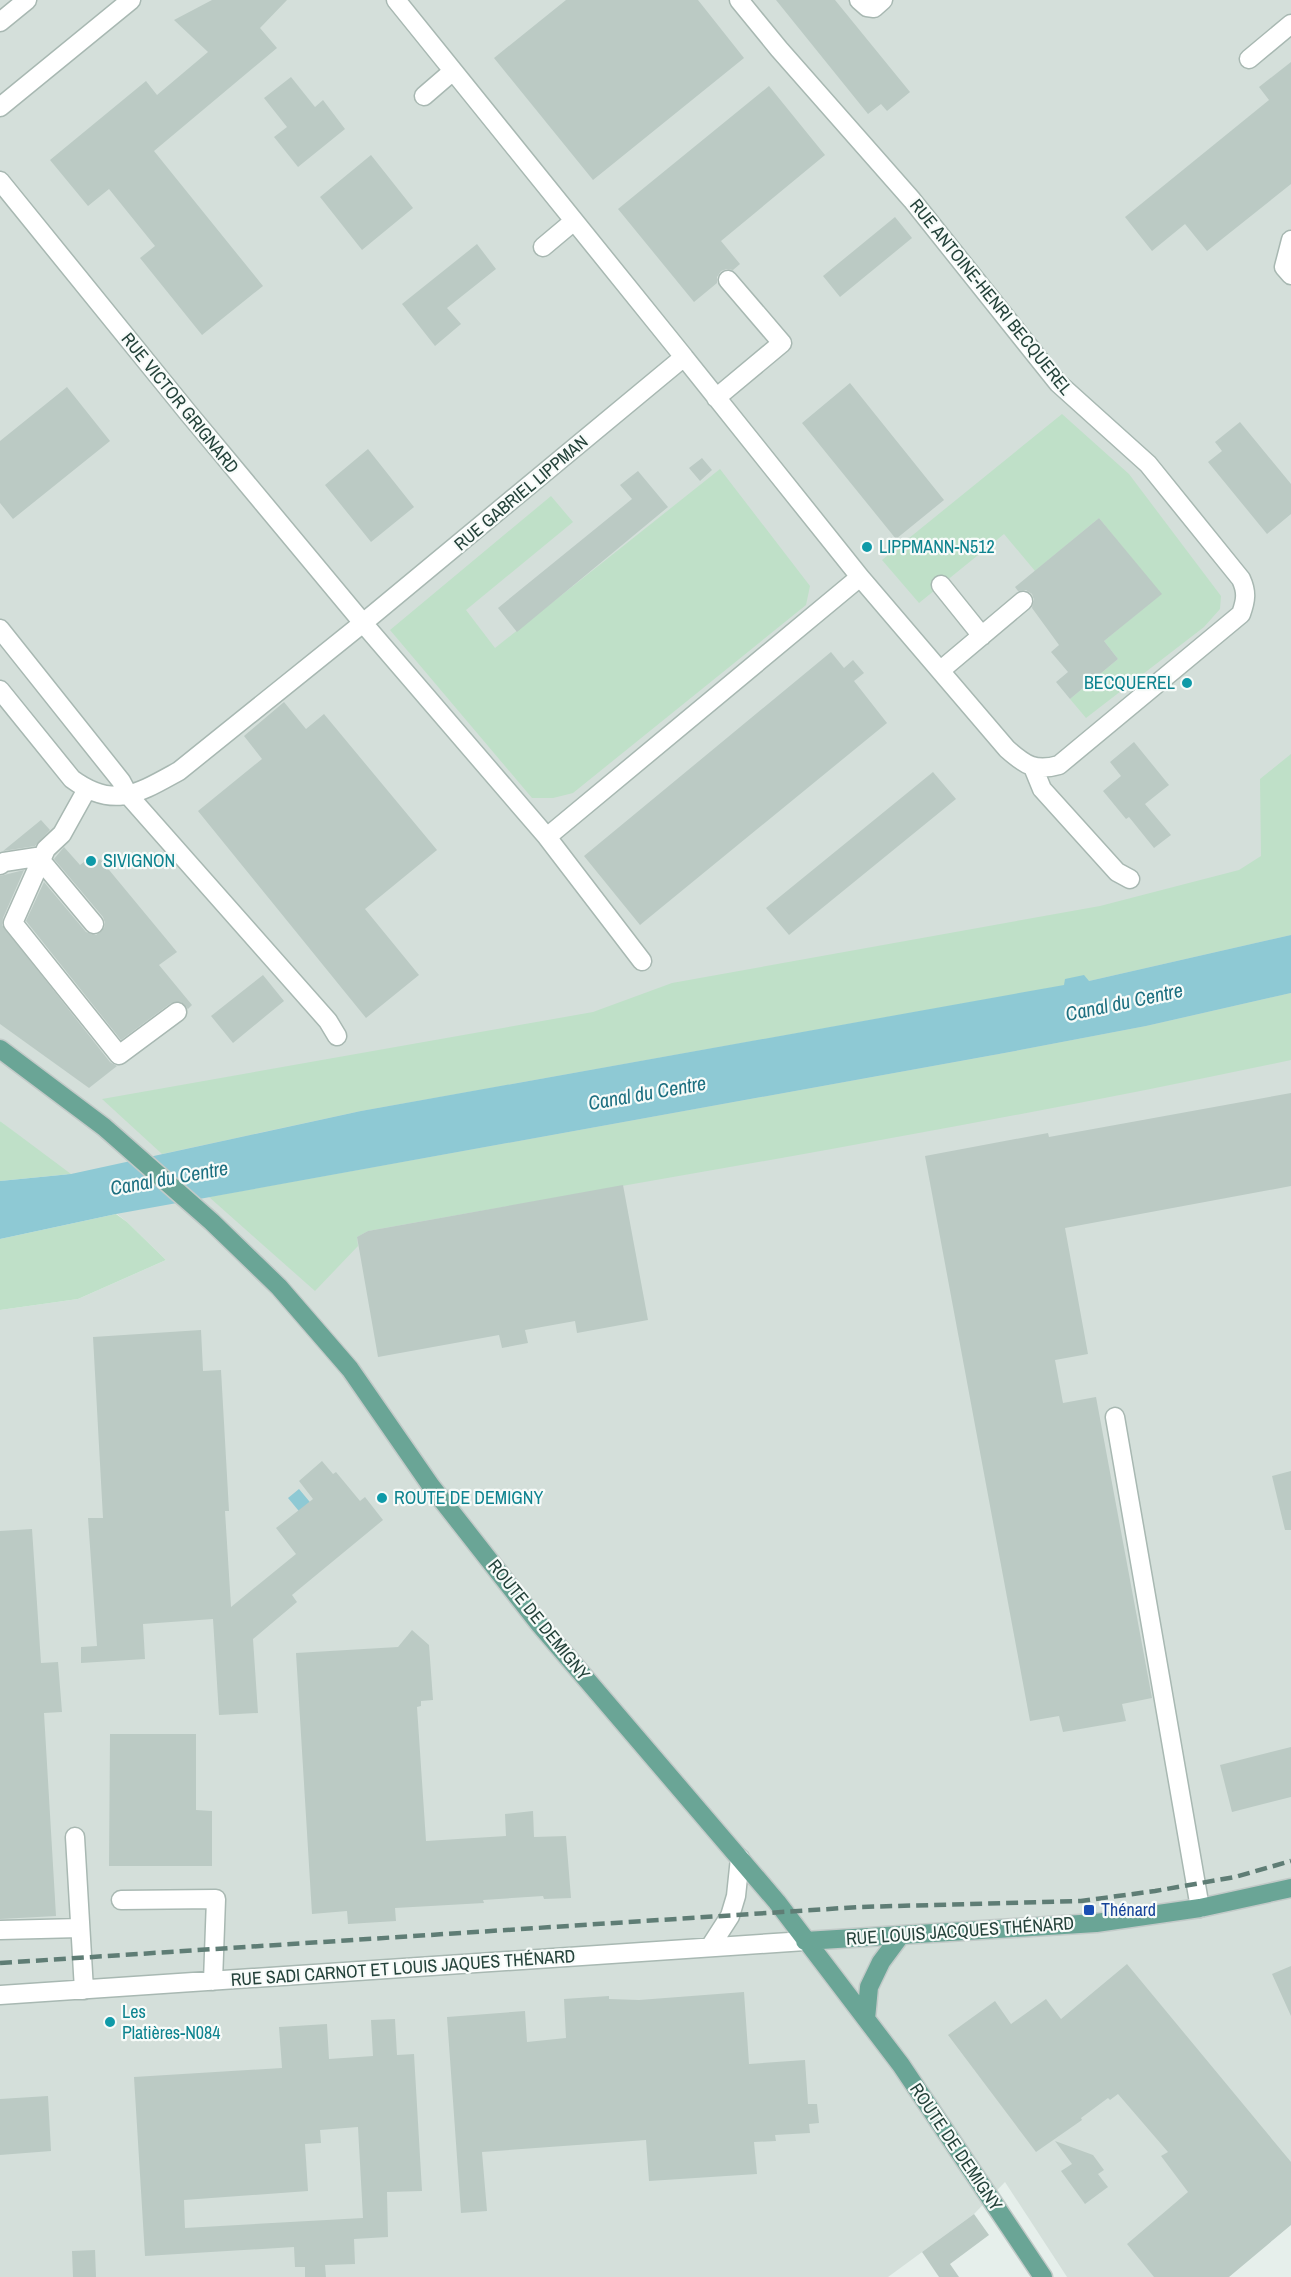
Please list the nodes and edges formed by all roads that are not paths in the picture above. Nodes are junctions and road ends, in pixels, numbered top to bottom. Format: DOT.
graph roads {
  1 [pos="27,0"];
  2 [pos="131,0"];
  3 [pos="396,0"];
  4 [pos="740,0"];
  5 [pos="860,0"];
  6 [pos="883,0"];
  7 [pos="0,22"];
  8 [pos="1291,24"];
  9 [pos="1249,59"];
  10 [pos="453,71"];
  11 [pos="424,96"];
  12 [pos="0,107"];
  13 [pos="0,181"];
  14 [pos="574,221"];
  15 [pos="1291,240"];
  16 [pos="543,247"];
  17 [pos="1291,275"];
  18 [pos="728,280"];
  19 [pos="684,357"];
  20 [pos="716,398"];
  21 [pos="860,576"];
  22 [pos="941,585"];
  23 [pos="1023,601"];
  24 [pos="363,623"];
  25 [pos="0,629"];
  26 [pos="982,636"];
  27 [pos="941,670"];
  28 [pos="0,690"];
  29 [pos="1033,767"];
  30 [pos="87,789"];
  31 [pos="129,796"];
  32 [pos="547,837"];
  33 [pos="41,858"];
  34 [pos="0,865"];
  35 [pos="1130,879"];
  36 [pos="94,924"];
  37 [pos="6,928"];
  38 [pos="642,961"];
  39 [pos="177,1012"];
  40 [pos="337,1036"];
  41 [pos="0,1049"];
  42 [pos="1115,1417"];
  43 [pos="75,1837"];
  44 [pos="740,1858"];
  45 [pos="1291,1888"];
  46 [pos="121,1900"];
  47 [pos="1200,1908"];
  48 [pos="80,1928"];
  49 [pos="0,1930"];
  50 [pos="901,1935"];
  51 [pos="806,1941"];
  52 [pos="710,1947"];
  53 [pos="213,1981"];
  54 [pos="84,1990"];
  55 [pos="0,1995"];
  56 [pos="866,2019"];
  57 [pos="1043,2277"];
  1 -- 7 [label="street"];
  2 -- 12 [label="street"];
  3 -- 10 [label="street"];
  4 -- 29 [label="street, RUE ANTOINE-HENRI BECQUEREL"];
  5 -- 6 [label="street"];
  8 -- 9 [label="street"];
  10 -- 11 [label="street"];
  10 -- 14 [label="street"];
  13 -- 24 [label="street, RUE VICTOR GRIGNARD"];
  14 -- 16 [label="street"];
  14 -- 19 [label="street"];
  15 -- 17 [label="street"];
  18 -- 20 [label="street"];
  19 -- 20 [label="street"];
  19 -- 24 [label="street, RUE GABRIEL LIPPMAN"];
  20 -- 21 [label="street"];
  21 -- 27 [label="street"];
  21 -- 32 [label="street"];
  22 -- 26 [label="street"];
  23 -- 26 [label="street"];
  24 -- 31 [label="street, RUE GABRIEL LIPPMAN"];
  24 -- 32 [label="street, RUE VICTOR GRIGNARD"];
  25 -- 31 [label="street"];
  26 -- 27 [label="street"];
  27 -- 29 [label="street"];
  28 -- 30 [label="street, RUE GABRIEL LIPPMAN"];
  29 -- 35 [label="street"];
  30 -- 31 [label="street, RUE GABRIEL LIPPMAN"];
  30 -- 33 [label="street"];
  31 -- 40 [label="street"];
  32 -- 38 [label="street, RUE VICTOR GRIGNARD"];
  33 -- 34 [label="street"];
  33 -- 36 [label="street"];
  33 -- 37 [label="street"];
  37 -- 39 [label="street"];
  41 -- 44 [label="main road, ROUTE DE DEMIGNY"];
  42 -- 47 [label="street"];
  43 -- 48 [label="street"];
  44 -- 51 [label="main road, ROUTE DE DEMIGNY"];
  44 -- 52 [label="street"];
  45 -- 47 [label="main road, RUE LOUIS JACQUES THÉNARD"];
  46 -- 53 [label="street"];
  47 -- 50 [label="main road, RUE LOUIS JACQUES THÉNARD"];
  48 -- 49 [label="street"];
  48 -- 54 [label="street"];
  50 -- 51 [label="main road, RUE LOUIS JACQUES THÉNARD"];
  50 -- 56 [label="main road"];
  51 -- 52 [label="street, RUE SADI CARNOT ET LOUIS JAQUES THÉNARD"];
  51 -- 56 [label="main road, ROUTE DE DEMIGNY"];
  52 -- 53 [label="street, RUE SADI CARNOT ET LOUIS JAQUES THÉNARD"];
  53 -- 54 [label="street, RUE SADI CARNOT ET LOUIS JAQUES THÉNARD"];
  54 -- 55 [label="street, RUE SADI CARNOT ET LOUIS JAQUES THÉNARD"];
  56 -- 57 [label="main road, ROUTE DE DEMIGNY"];
}
